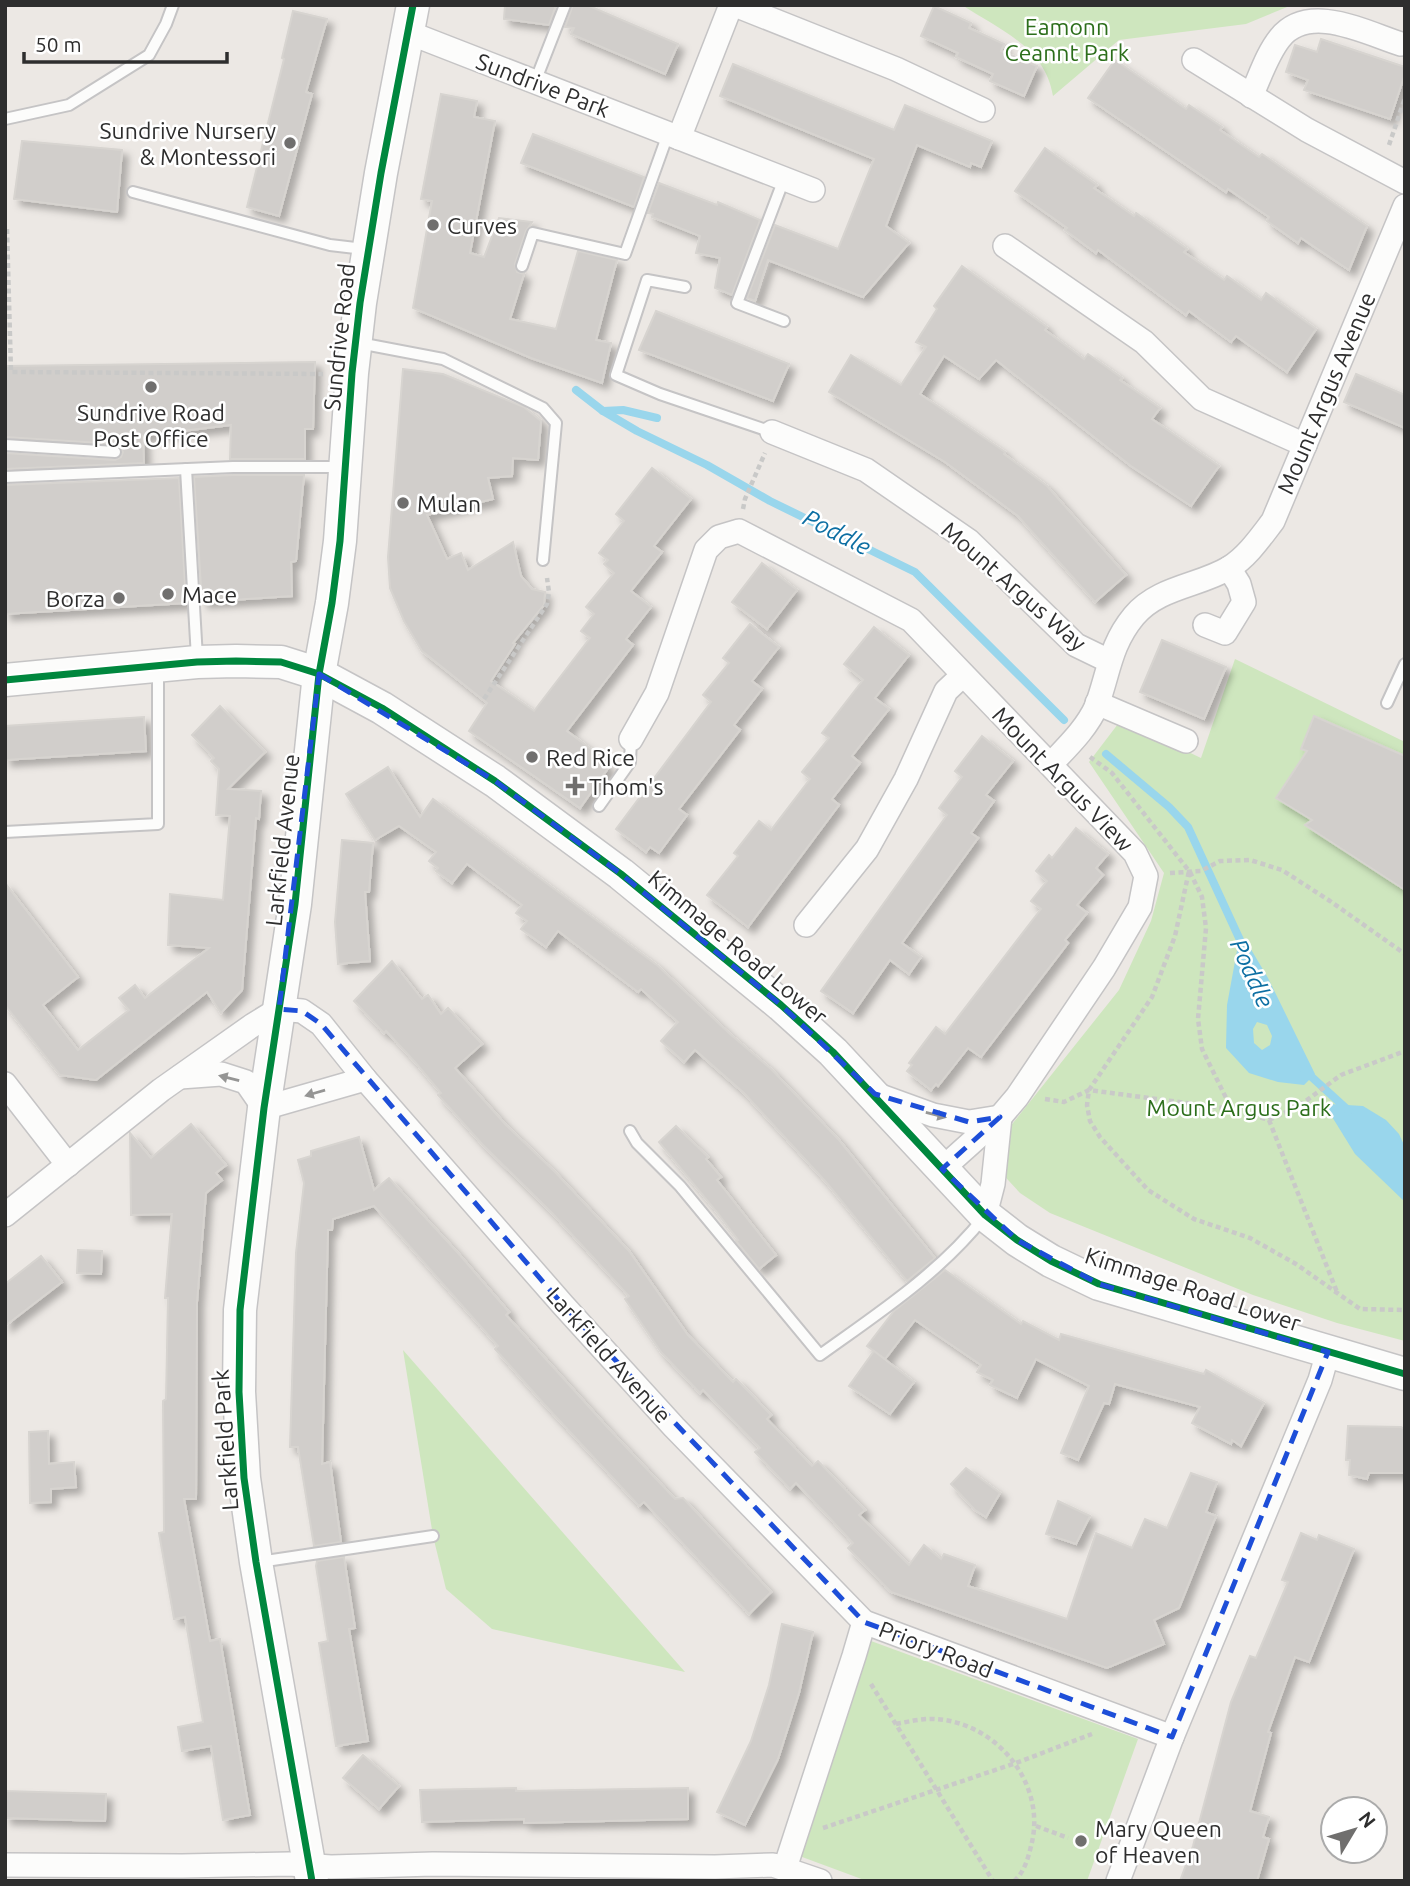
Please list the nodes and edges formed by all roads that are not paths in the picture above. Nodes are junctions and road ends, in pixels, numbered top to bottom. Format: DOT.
graph roads {
  1 [pos="173,5"];
  2 [pos="565,5"];
  3 [pos="733,5"];
  4 [pos="410,19"];
  5 [pos="1401,44"];
  6 [pos="1194,60"];
  7 [pos="535,82"];
  8 [pos="1251,96"];
  9 [pos="984,110"];
  10 [pos="5,119"];
  11 [pos="673,136"];
  12 [pos="784,179"];
  13 [pos="1405,182"];
  14 [pos="813,190"];
  15 [pos="133,192"];
  16 [pos="1405,206"];
  17 [pos="1005,246"];
  18 [pos="368,250"];
  19 [pos="522,266"];
  20 [pos="685,286"];
  21 [pos="784,321"];
  22 [pos="356,342"];
  23 [pos="772,432"];
  24 [pos="5,445"];
  25 [pos="1305,445"];
  26 [pos="115,452"];
  27 [pos="345,467"];
  28 [pos="186,469"];
  29 [pos="5,478"];
  30 [pos="543,560"];
  31 [pos="1229,568"];
  32 [pos="1205,625"];
  33 [pos="1108,661"];
  34 [pos="197,662"];
  35 [pos="1405,664"];
  36 [pos="158,667"];
  37 [pos="318,674"];
  38 [pos="963,675"];
  39 [pos="1402,677"];
  40 [pos="5,680"];
  41 [pos="1387,703"];
  42 [pos="1093,712"];
  43 [pos="631,739"];
  44 [pos="1186,741"];
  45 [pos="1061,753"];
  46 [pos="599,806"];
  47 [pos="5,832"];
  48 [pos="806,925"];
  49 [pos="279,1009"];
  50 [pos="180,1077"];
  51 [pos="365,1079"];
  52 [pos="5,1084"];
  53 [pos="875,1094"];
  54 [pos="264,1108"];
  55 [pos="1000,1117"];
  56 [pos="630,1131"];
  57 [pos="68,1165"];
  58 [pos="942,1169"];
  59 [pos="5,1215"];
  60 [pos="985,1215"];
  61 [pos="1328,1352"];
  62 [pos="1405,1374"];
  63 [pos="432,1536"];
  64 [pos="256,1562"];
  65 [pos="864,1622"];
  66 [pos="1172,1737"];
  67 [pos="5,1865"];
  68 [pos="785,1868"];
  69 [pos="311,1873"];
  70 [pos="820,1881"];
  71 [pos="1118,1881"];
  1 -- 10 [label="lane"];
  2 -- 7 [label="lane"];
  3 -- 9 [label="street"];
  3 -- 11 [label="street"];
  4 -- 7 [label="street, Sundrive Park"];
  4 -- 18 [label="street, Sundrive Road"];
  5 -- 8 [label="street"];
  6 -- 8 [label="street"];
  7 -- 11 [label="street, Sundrive Park"];
  8 -- 13 [label="street"];
  11 -- 12 [label="street, Sundrive Park"];
  11 -- 19 [label="lane"];
  12 -- 14 [label="street, Sundrive Park"];
  12 -- 21 [label="lane"];
  15 -- 18 [label="lane"];
  16 -- 25 [label="street, Mount Argus Avenue"];
  17 -- 25 [label="street"];
  18 -- 22 [label="street, Sundrive Road"];
  20 -- 23 [label="lane"];
  22 -- 27 [label="street, Sundrive Road"];
  22 -- 30 [label="lane"];
  23 -- 33 [label="street, Mount Argus Way"];
  24 -- 26 [label="lane"];
  25 -- 31 [label="street, Mount Argus Avenue"];
  27 -- 28 [label="lane"];
  27 -- 37 [label="street, Sundrive Road"];
  28 -- 29 [label="lane"];
  28 -- 34 [label="lane"];
  31 -- 32 [label="street"];
  31 -- 33 [label="street, Mount Argus Avenue"];
  33 -- 42 [label="street, Mount Argus Avenue"];
  34 -- 36 [label="street, Kimmage Road Lower"];
  34 -- 37 [label="street, Kimmage Road Lower"];
  35 -- 39 [label="lane"];
  36 -- 40 [label="street, Kimmage Road Lower"];
  36 -- 47 [label="lane"];
  37 -- 49 [label="street, Larkfield Avenue"];
  37 -- 53 [label="street, Kimmage Road Lower"];
  38 -- 43 [label="street, Mount Argus View"];
  38 -- 45 [label="street, Mount Argus View"];
  38 -- 48 [label="street"];
  39 -- 41 [label="lane"];
  42 -- 44 [label="street"];
  42 -- 45 [label="street, Mount Argus Avenue"];
  43 -- 46 [label="lane"];
  45 -- 55 [label="street, Mount Argus View"];
  49 -- 50 [label="street"];
  49 -- 51 [label="street, Larkfield Avenue"];
  49 -- 54 [label="street, Larkfield Park"];
  54 -- 50 [label="street, one-way"];
  50 -- 57 [label="street"];
  51 -- 54 [label="street, one-way"];
  51 -- 65 [label="street, Larkfield Avenue"];
  52 -- 57 [label="street"];
  53 -- 55 [label="street, one-way"];
  53 -- 58 [label="street, Kimmage Road Lower"];
  54 -- 64 [label="street, Larkfield Park"];
  55 -- 58 [label="street, Mount Argus View"];
  55 -- 60 [label="street"];
  56 -- 60 [label="lane"];
  57 -- 59 [label="street"];
  58 -- 60 [label="street, Kimmage Road Lower"];
  60 -- 61 [label="street, Kimmage Road Lower"];
  61 -- 62 [label="street, Kimmage Road Lower"];
  61 -- 66 [label="street"];
  63 -- 64 [label="lane"];
  64 -- 69 [label="street, Larkfield Park"];
  65 -- 66 [label="street, Priory Road"];
  65 -- 68 [label="street, Priory Road"];
  66 -- 71 [label="street"];
  67 -- 69 [label="street"];
  68 -- 69 [label="street"];
  68 -- 70 [label="street"];
}
